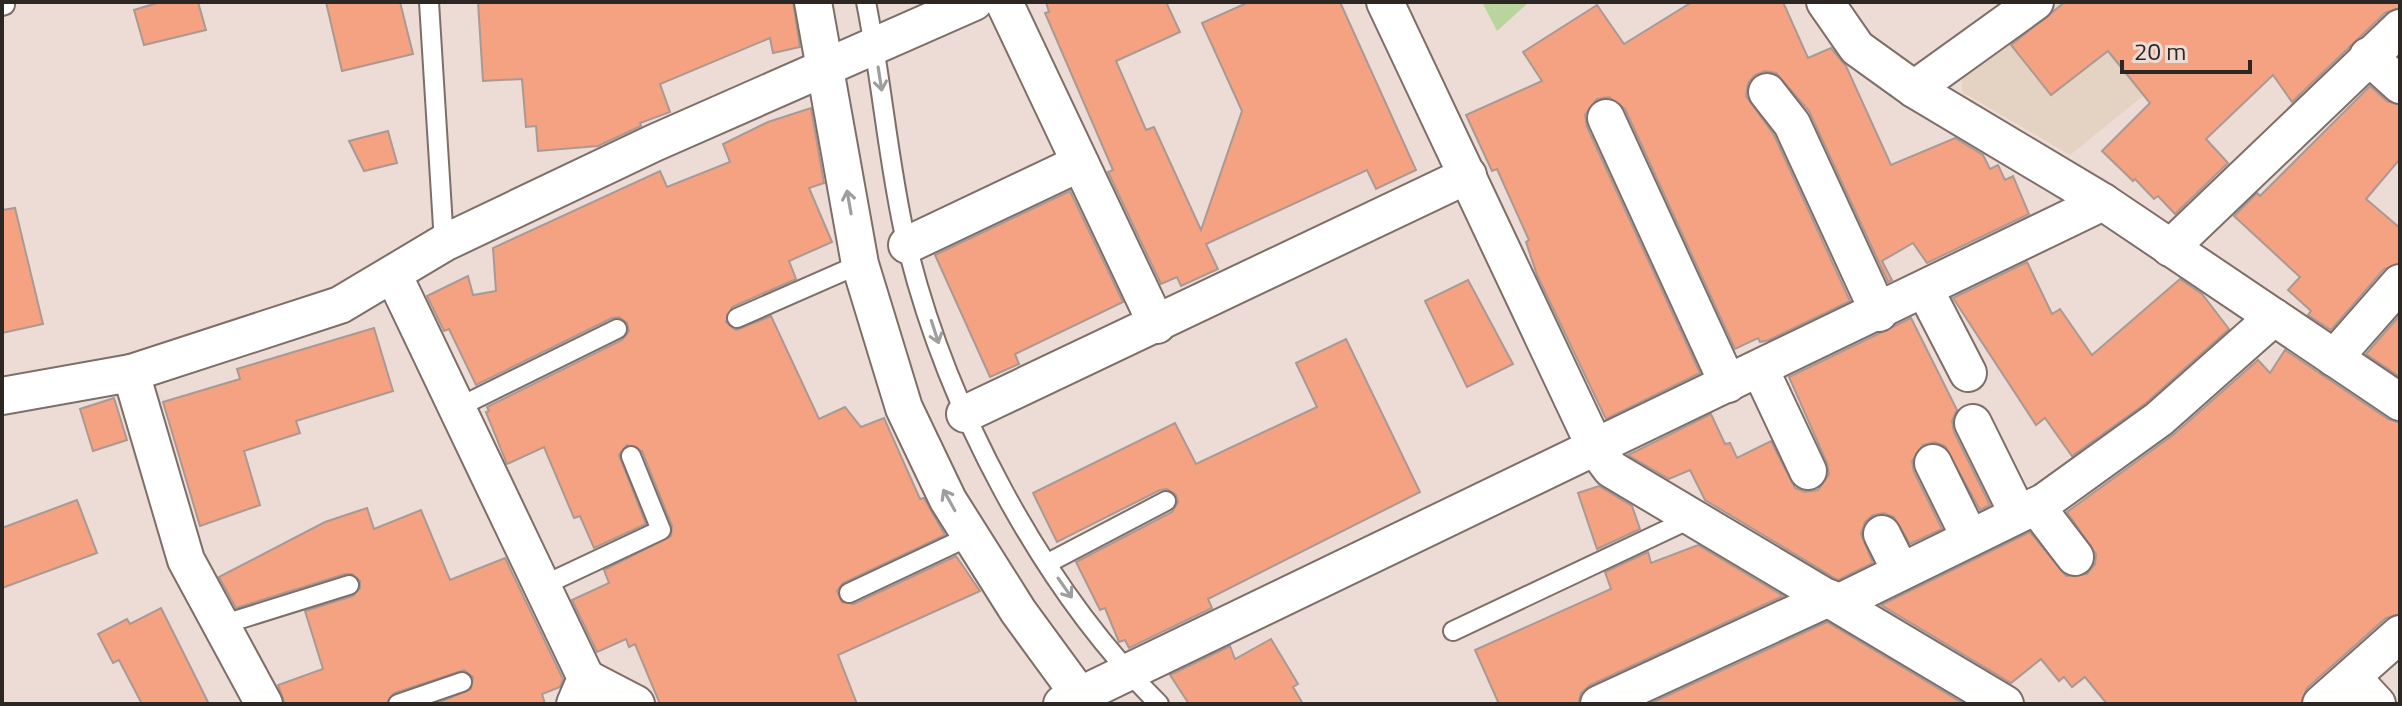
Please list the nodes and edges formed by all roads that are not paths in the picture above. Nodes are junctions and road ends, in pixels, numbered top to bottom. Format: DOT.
graph roads {
  1 [pos="429,2"];
  2 [pos="813,2"];
  3 [pos="866,2"];
  4 [pos="974,2"];
  5 [pos="1004,2"];
  6 [pos="1385,2"];
  7 [pos="2035,2"];
  8 [pos="1840,8"];
  9 [pos="2400,28"];
  10 [pos="875,48"];
  11 [pos="2368,56"];
  12 [pos="825,69"];
  13 [pos="2400,85"];
  14 [pos="1914,89"];
  15 [pos="1767,92"];
  16 [pos="1606,118"];
  17 [pos="1080,163"];
  18 [pos="1468,175"];
  19 [pos="2103,202"];
  20 [pos="444,243"];
  21 [pos="907,245"];
  22 [pos="2170,248"];
  23 [pos="860,264"];
  24 [pos="393,274"];
  25 [pos="2400,283"];
  26 [pos="1925,290"];
  27 [pos="1879,313"];
  28 [pos="2274,317"];
  29 [pos="737,318"];
  30 [pos="1157,325"];
  31 [pos="617,329"];
  32 [pos="2334,358"];
  33 [pos="1760,369"];
  34 [pos="131,373"];
  35 [pos="1968,373"];
  36 [pos="1728,384"];
  37 [pos="2,396"];
  38 [pos="2400,402"];
  39 [pos="457,408"];
  40 [pos="965,414"];
  41 [pos="1973,423"];
  42 [pos="1596,449"];
  43 [pos="631,456"];
  44 [pos="1933,463"];
  45 [pos="1808,471"];
  46 [pos="1166,501"];
  47 [pos="2027,510"];
  48 [pos="1692,518"];
  49 [pos="1882,534"];
  50 [pos="970,536"];
  51 [pos="1970,538"];
  52 [pos="2075,557"];
  53 [pos="1048,563"];
  54 [pos="1901,572"];
  55 [pos="349,585"];
  56 [pos="542,586"];
  57 [pos="849,593"];
  58 [pos="1833,601"];
  59 [pos="221,625"];
  60 [pos="1453,631"];
  61 [pos="2400,634"];
  62 [pos="1129,674"];
  63 [pos="2352,677"];
  64 [pos="462,682"];
  65 [pos="580,691"];
  66 [pos="1076,701"];
  67 [pos="264,704"];
  68 [pos="398,704"];
  69 [pos="636,704"];
  70 [pos="1159,704"];
  71 [pos="1599,704"];
  72 [pos="2005,704"];
  73 [pos="2321,704"];
  74 [pos="2377,704"];
  1 -- 20 [label="lane"];
  2 -- 12 [label="street"];
  3 -- 10 [label="lane"];
  4 -- 10 [label="street"];
  5 -- 17 [label="street"];
  6 -- 18 [label="street"];
  7 -- 14 [label="street"];
  8 -- 14 [label="street"];
  9 -- 11 [label="street"];
  10 -- 12 [label="street"];
  10 -- 21 [label="lane, one-way"];
  11 -- 13 [label="street"];
  11 -- 22 [label="street"];
  12 -- 20 [label="street"];
  23 -- 12 [label="street, one-way"];
  14 -- 19 [label="street"];
  15 -- 27 [label="street"];
  16 -- 36 [label="street"];
  17 -- 21 [label="street"];
  17 -- 30 [label="street"];
  18 -- 30 [label="street"];
  18 -- 42 [label="street"];
  19 -- 22 [label="street"];
  19 -- 26 [label="street"];
  20 -- 24 [label="street"];
  21 -- 40 [label="lane, one-way"];
  22 -- 28 [label="street"];
  23 -- 29 [label="lane"];
  50 -- 23 [label="street, one-way"];
  24 -- 34 [label="street"];
  24 -- 39 [label="street"];
  25 -- 32 [label="street"];
  26 -- 27 [label="street"];
  26 -- 35 [label="street"];
  27 -- 33 [label="street"];
  28 -- 32 [label="street"];
  28 -- 47 [label="street"];
  30 -- 40 [label="street"];
  31 -- 39 [label="lane"];
  32 -- 38 [label="street"];
  33 -- 36 [label="street"];
  33 -- 45 [label="street"];
  34 -- 37 [label="street"];
  34 -- 59 [label="street"];
  36 -- 42 [label="street"];
  39 -- 56 [label="street"];
  40 -- 53 [label="lane"];
  41 -- 47 [label="street"];
  42 -- 48 [label="street"];
  42 -- 62 [label="street"];
  43 -- 56 [label="lane"];
  44 -- 51 [label="street"];
  46 -- 53 [label="lane"];
  47 -- 51 [label="street"];
  47 -- 52 [label="street"];
  48 -- 58 [label="street"];
  48 -- 60 [label="lane"];
  49 -- 54 [label="street"];
  50 -- 57 [label="lane"];
  50 -- 66 [label="street"];
  51 -- 54 [label="street"];
  53 -- 62 [label="lane, one-way"];
  54 -- 58 [label="street"];
  55 -- 59 [label="lane"];
  56 -- 65 [label="street"];
  58 -- 71 [label="street"];
  58 -- 72 [label="street"];
  59 -- 67 [label="street"];
  61 -- 63 [label="street"];
  62 -- 66 [label="street"];
  62 -- 70 [label="lane"];
  63 -- 73 [label="street"];
  63 -- 74 [label="street"];
  64 -- 68 [label="lane"];
  65 -- 69 [label="street"];
}
